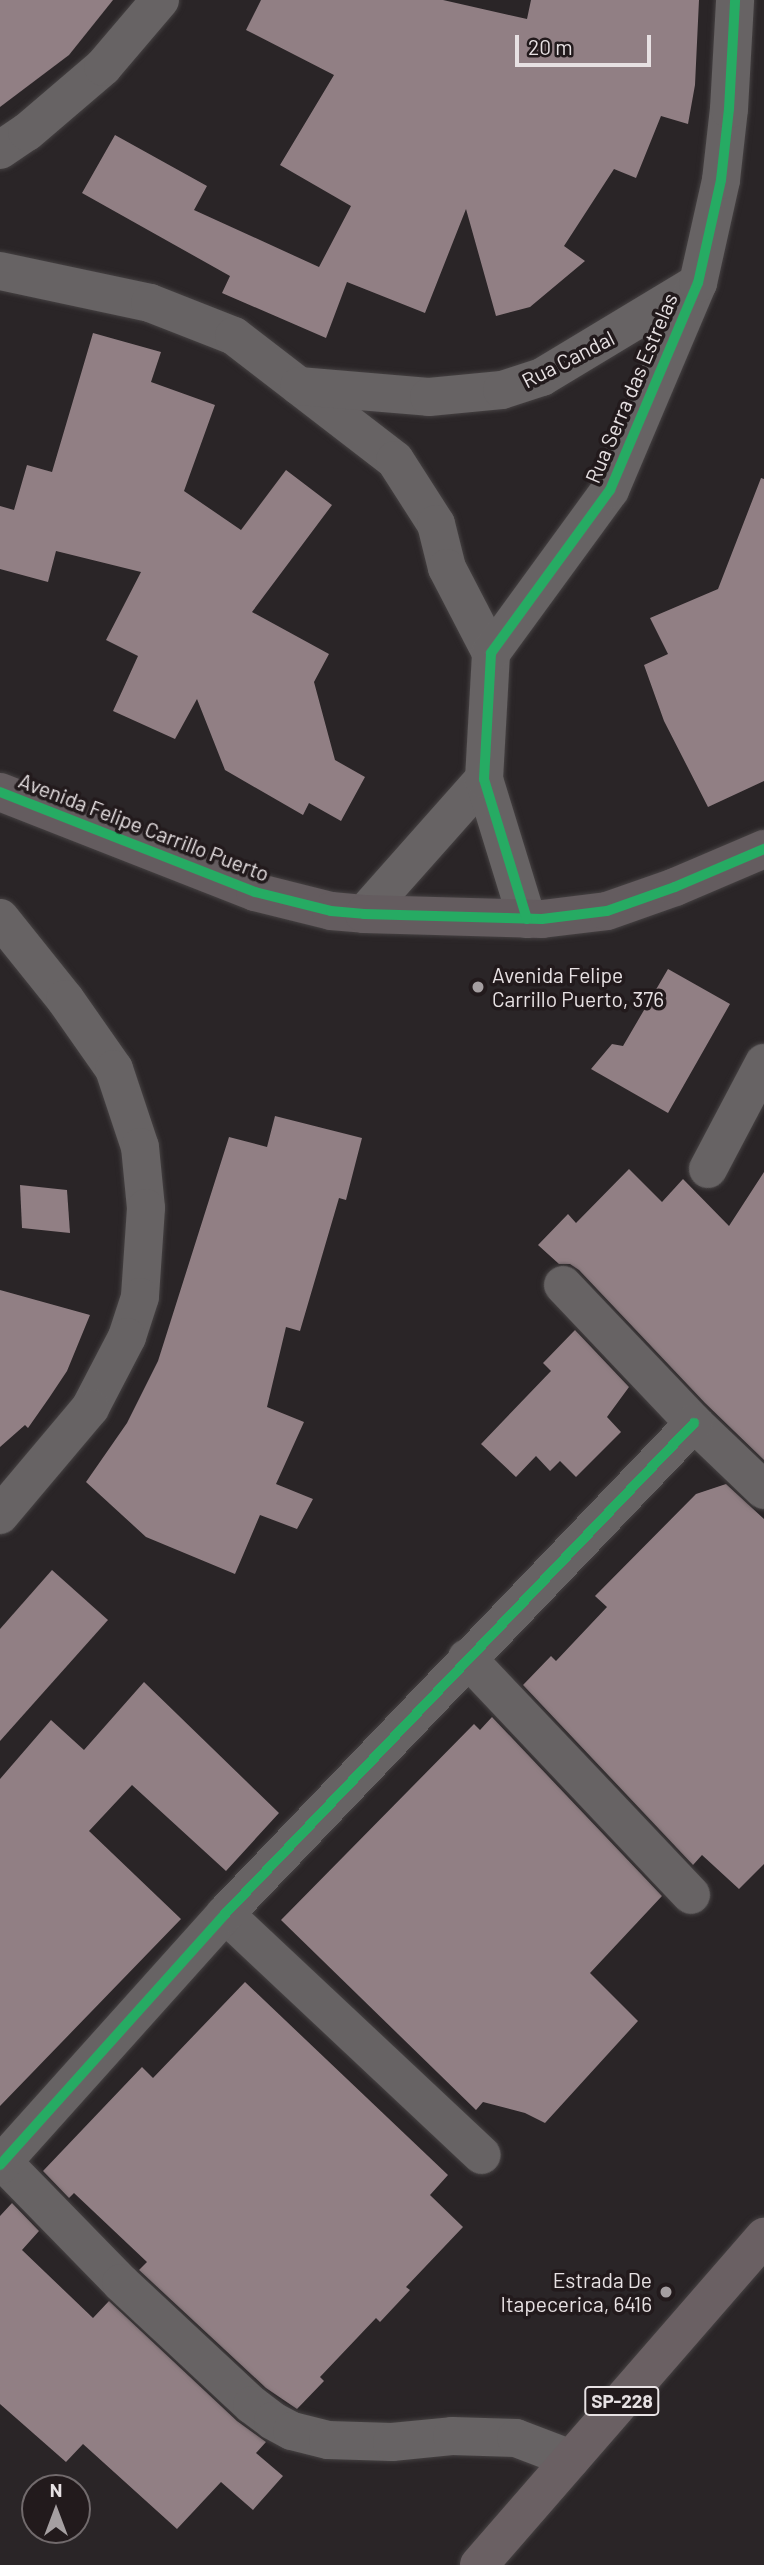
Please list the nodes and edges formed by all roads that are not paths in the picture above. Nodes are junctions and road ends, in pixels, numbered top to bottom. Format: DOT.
graph roads {
  1 [pos="160,0"];
  2 [pos="742,4"];
  3 [pos="0,150"];
  4 [pos="0,271"];
  5 [pos="698,283"];
  6 [pos="299,386"];
  7 [pos="491,653"];
  8 [pos="484,779"];
  9 [pos="0,792"];
  10 [pos="764,849"];
  11 [pos="364,914"];
  12 [pos="0,918"];
  13 [pos="527,919"];
  14 [pos="764,1063"];
  15 [pos="708,1169"];
  16 [pos="564,1285"];
  17 [pos="694,1423"];
  18 [pos="764,1490"];
  19 [pos="0,1515"];
  20 [pos="467,1658"];
  21 [pos="691,1895"];
  22 [pos="225,1914"];
  23 [pos="482,2155"];
  24 [pos="1,2163"];
  25 [pos="764,2238"];
  26 [pos="571,2459"];
  27 [pos="480,2565"];
  1 -- 3 [label="street"];
  2 -- 5 [label="street, Rua Serra das Estrelas"];
  4 -- 6 [label="street"];
  5 -- 6 [label="street, Rua Candal"];
  5 -- 7 [label="street, Rua Serra das Estrelas"];
  6 -- 7 [label="street"];
  7 -- 8 [label="street"];
  8 -- 11 [label="street"];
  8 -- 13 [label="street"];
  9 -- 11 [label="street, Avenida Felipe Carrillo Puerto"];
  10 -- 13 [label="street, Avenida Felipe Carrillo Puerto"];
  11 -- 13 [label="street, Avenida Felipe Carrillo Puerto"];
  12 -- 19 [label="street"];
  14 -- 15 [label="street"];
  16 -- 17 [label="street"];
  17 -- 18 [label="street"];
  17 -- 20 [label="street"];
  20 -- 21 [label="street"];
  20 -- 22 [label="street"];
  22 -- 23 [label="street"];
  22 -- 24 [label="street"];
  24 -- 26 [label="street"];
  25 -- 26 [label="main road, SP-228"];
  26 -- 27 [label="main road, SP-228"];
}
